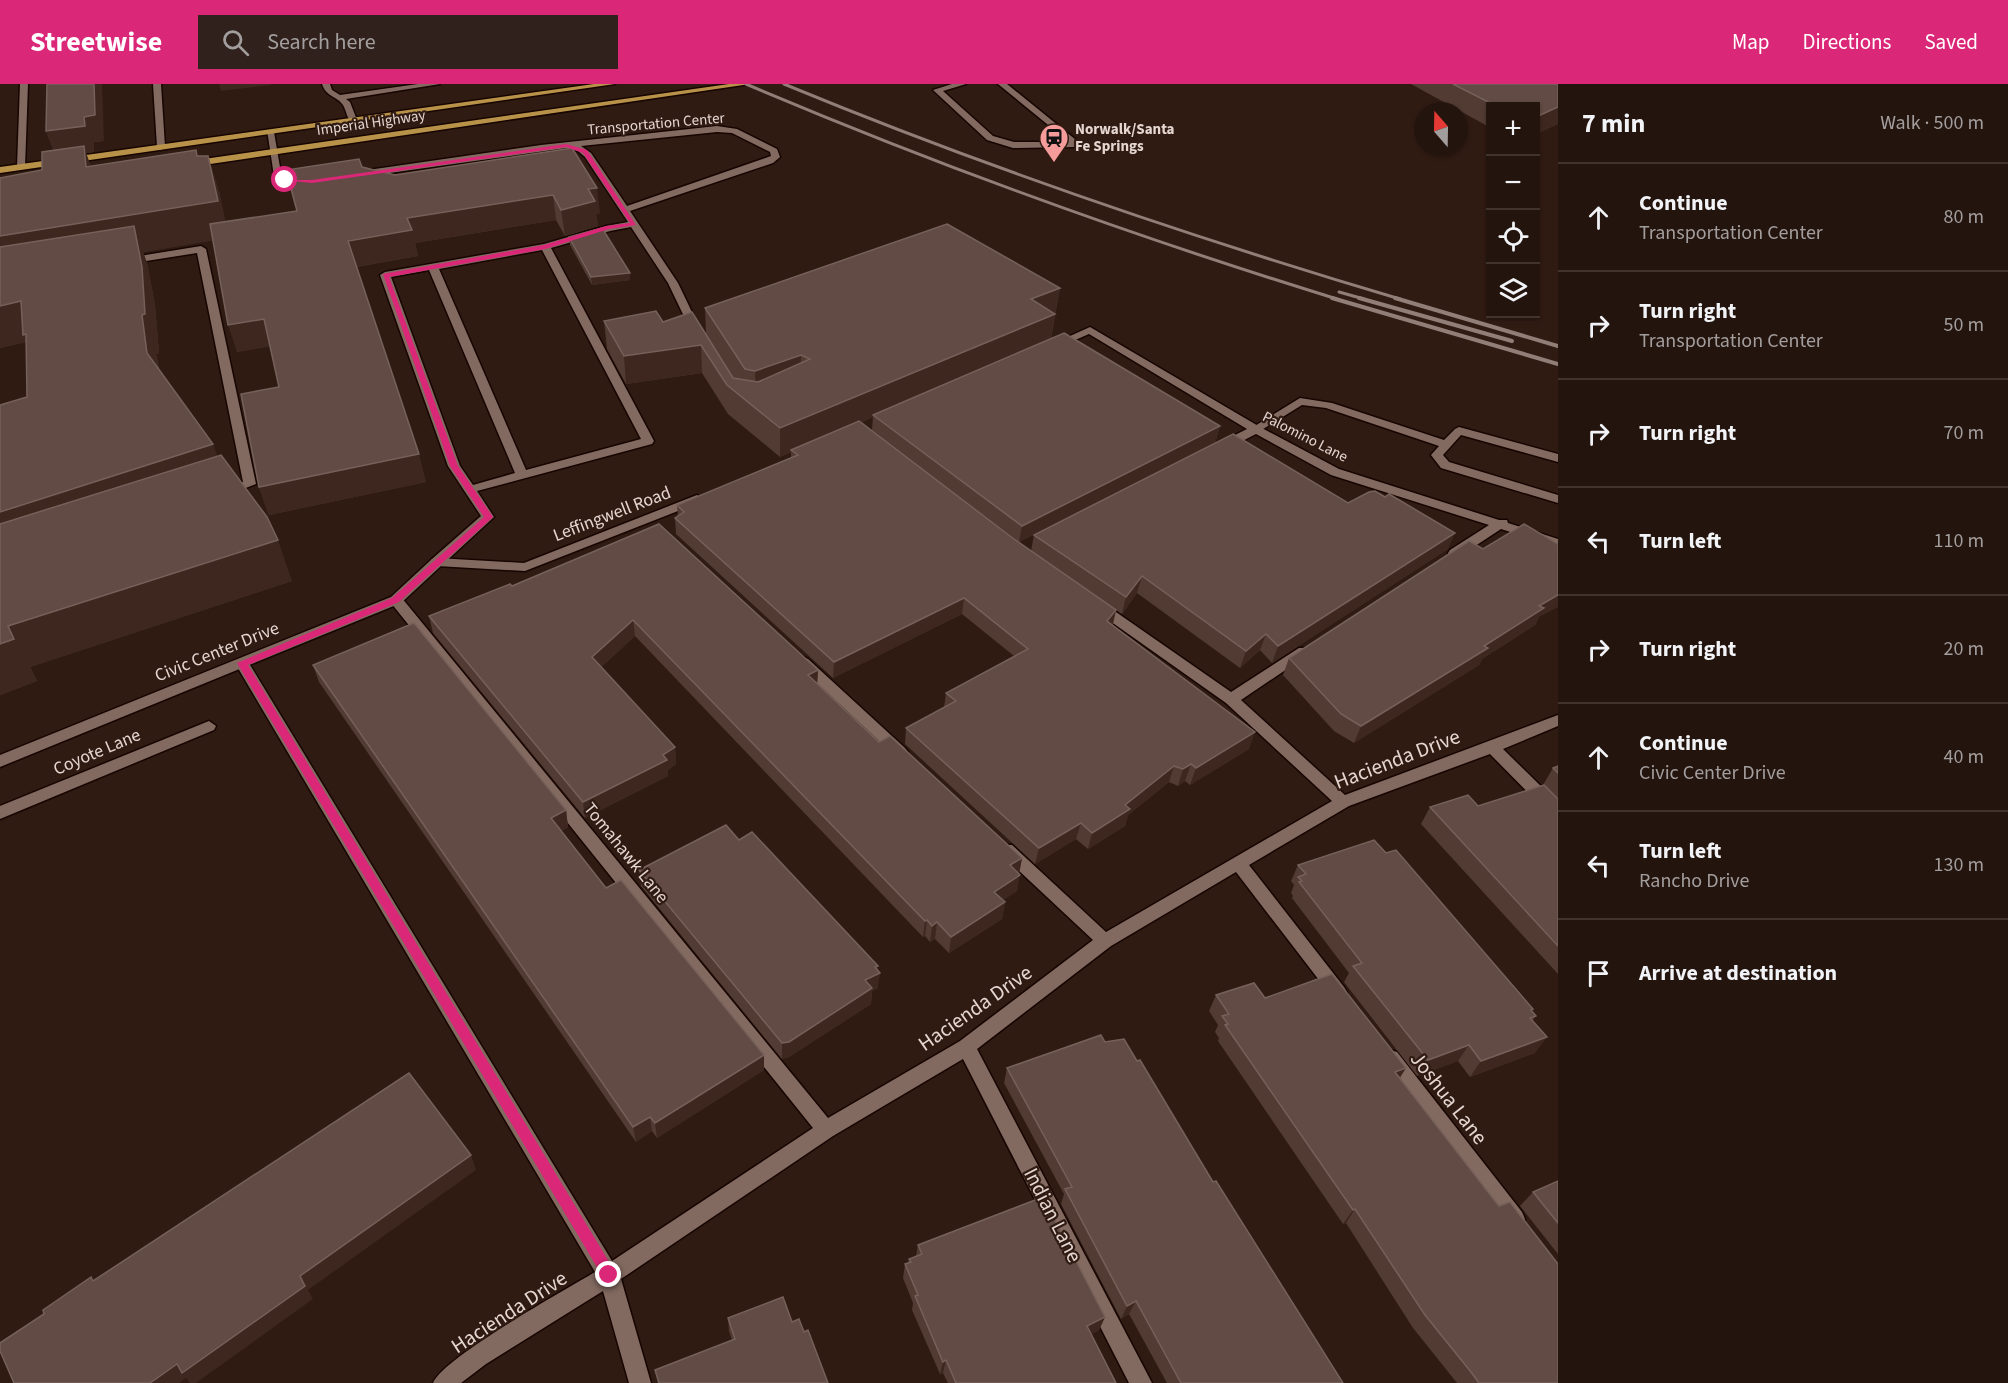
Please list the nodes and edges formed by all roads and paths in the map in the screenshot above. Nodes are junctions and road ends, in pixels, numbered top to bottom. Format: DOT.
graph roads {
  1 [pos="24,84"];
  2 [pos="157,84"];
  3 [pos="326,84"];
  4 [pos="436,84"];
  5 [pos="611,84"];
  6 [pos="746,84"];
  7 [pos="962,84"];
  8 [pos="1002,84"];
  9 [pos="1010,84"];
  10 [pos="1016,95"];
  11 [pos="340,97"];
  12 [pos="353,120"];
  13 [pos="270,132"];
  14 [pos="566,146"];
  15 [pos="161,147"];
  16 [pos="272,152"];
  17 [pos="182,165"];
  18 [pos="21,167"];
  19 [pos="0,170"];
  20 [pos="352,176"];
  21 [pos="322,180"];
  22 [pos="624,210"];
  23 [pos="634,224"];
  24 [pos="545,247"];
  25 [pos="118,262"];
  26 [pos="433,267"];
  27 [pos="705,345"];
  28 [pos="1046,349"];
  29 [pos="1256,429"];
  30 [pos="1444,444"];
  31 [pos="1204,456"];
  32 [pos="1558,458"];
  33 [pos="522,475"];
  34 [pos="470,489"];
  35 [pos="712,492"];
  36 [pos="216,495"];
  37 [pos="1558,499"];
  38 [pos="1502,523"];
  39 [pos="1558,543"];
  40 [pos="437,562"];
  41 [pos="1442,562"];
  42 [pos="1086,598"];
  43 [pos="396,600"];
  44 [pos="1311,647"];
  45 [pos="789,649"];
  46 [pos="242,663"];
  47 [pos="1231,699"];
  48 [pos="1558,720"];
  49 [pos="209,726"];
  50 [pos="1492,747"];
  51 [pos="0,761"];
  52 [pos="912,763"];
  53 [pos="1343,802"];
  54 [pos="0,813"];
  55 [pos="1558,813"];
  56 [pos="991,836"];
  57 [pos="1239,864"];
  58 [pos="1106,941"];
  59 [pos="1348,1004"];
  60 [pos="1377,1041"];
  61 [pos="966,1047"];
  62 [pos="826,1130"];
  63 [pos="1529,1238"];
  64 [pos="609,1275"];
  65 [pos="444,1383"];
  66 [pos="640,1383"];
  67 [pos="1141,1383"];
  1 -- 18 [label="street"];
  2 -- 15 [label="street"];
  3 -- 11 [label="street"];
  4 -- 11 [label="street"];
  5 -- 12 [label="main road, Imperial Highway"];
  6 -- 16 [label="main road, Imperial Highway"];
  7 -- 10 [label="street"];
  8 -- 10 [label="street"];
  9 -- 10 [label="street"];
  11 -- 12 [label="street"];
  12 -- 13 [label="main road, Imperial Highway"];
  13 -- 15 [label="main road, Imperial Highway"];
  13 -- 16 [label="street"];
  14 -- 20 [label="street, Transportation Center"];
  14 -- 22 [label="street, Transportation Center"];
  14 -- 22 [label="street, Transportation Center"];
  15 -- 18 [label="main road, Imperial Highway"];
  16 -- 17 [label="main road, Imperial Highway"];
  16 -- 21 [label="street"];
  18 -- 19 [label="main road, Imperial Highway"];
  22 -- 23 [label="street"];
  23 -- 24 [label="street"];
  23 -- 27 [label="street"];
  24 -- 26 [label="street"];
  24 -- 33 [label="street"];
  25 -- 36 [label="street"];
  26 -- 33 [label="street"];
  26 -- 34 [label="street"];
  28 -- 29 [label="street, Palomino Lane"];
  29 -- 30 [label="street"];
  29 -- 31 [label="street"];
  29 -- 38 [label="street, Palomino Lane"];
  30 -- 32 [label="street"];
  30 -- 37 [label="street"];
  33 -- 34 [label="street"];
  34 -- 40 [label="street, Civic Center Drive"];
  35 -- 40 [label="street, Leffingwell Road"];
  38 -- 39 [label="street, Palomino Lane"];
  38 -- 41 [label="street"];
  40 -- 43 [label="street, Civic Center Drive"];
  42 -- 47 [label="street"];
  43 -- 46 [label="street, Civic Center Drive"];
  43 -- 62 [label="street, Tomahawk Lane"];
  44 -- 47 [label="street"];
  45 -- 52 [label="street"];
  46 -- 51 [label="street, Civic Center Drive"];
  46 -- 64 [label="street"];
  47 -- 53 [label="street"];
  48 -- 50 [label="street, Hacienda Drive"];
  49 -- 54 [label="street, Coyote Lane"];
  50 -- 53 [label="street, Hacienda Drive"];
  50 -- 55 [label="street"];
  53 -- 57 [label="street, Hacienda Drive"];
  56 -- 58 [label="street"];
  57 -- 58 [label="street, Hacienda Drive"];
  57 -- 59 [label="street"];
  58 -- 61 [label="street, Hacienda Drive"];
  60 -- 63 [label="street, Joshua Lane"];
  61 -- 62 [label="street, Hacienda Drive"];
  61 -- 67 [label="street, Indian Lane"];
  62 -- 64 [label="street, Hacienda Drive"];
  64 -- 65 [label="street, Hacienda Drive"];
  64 -- 66 [label="street"];
}
